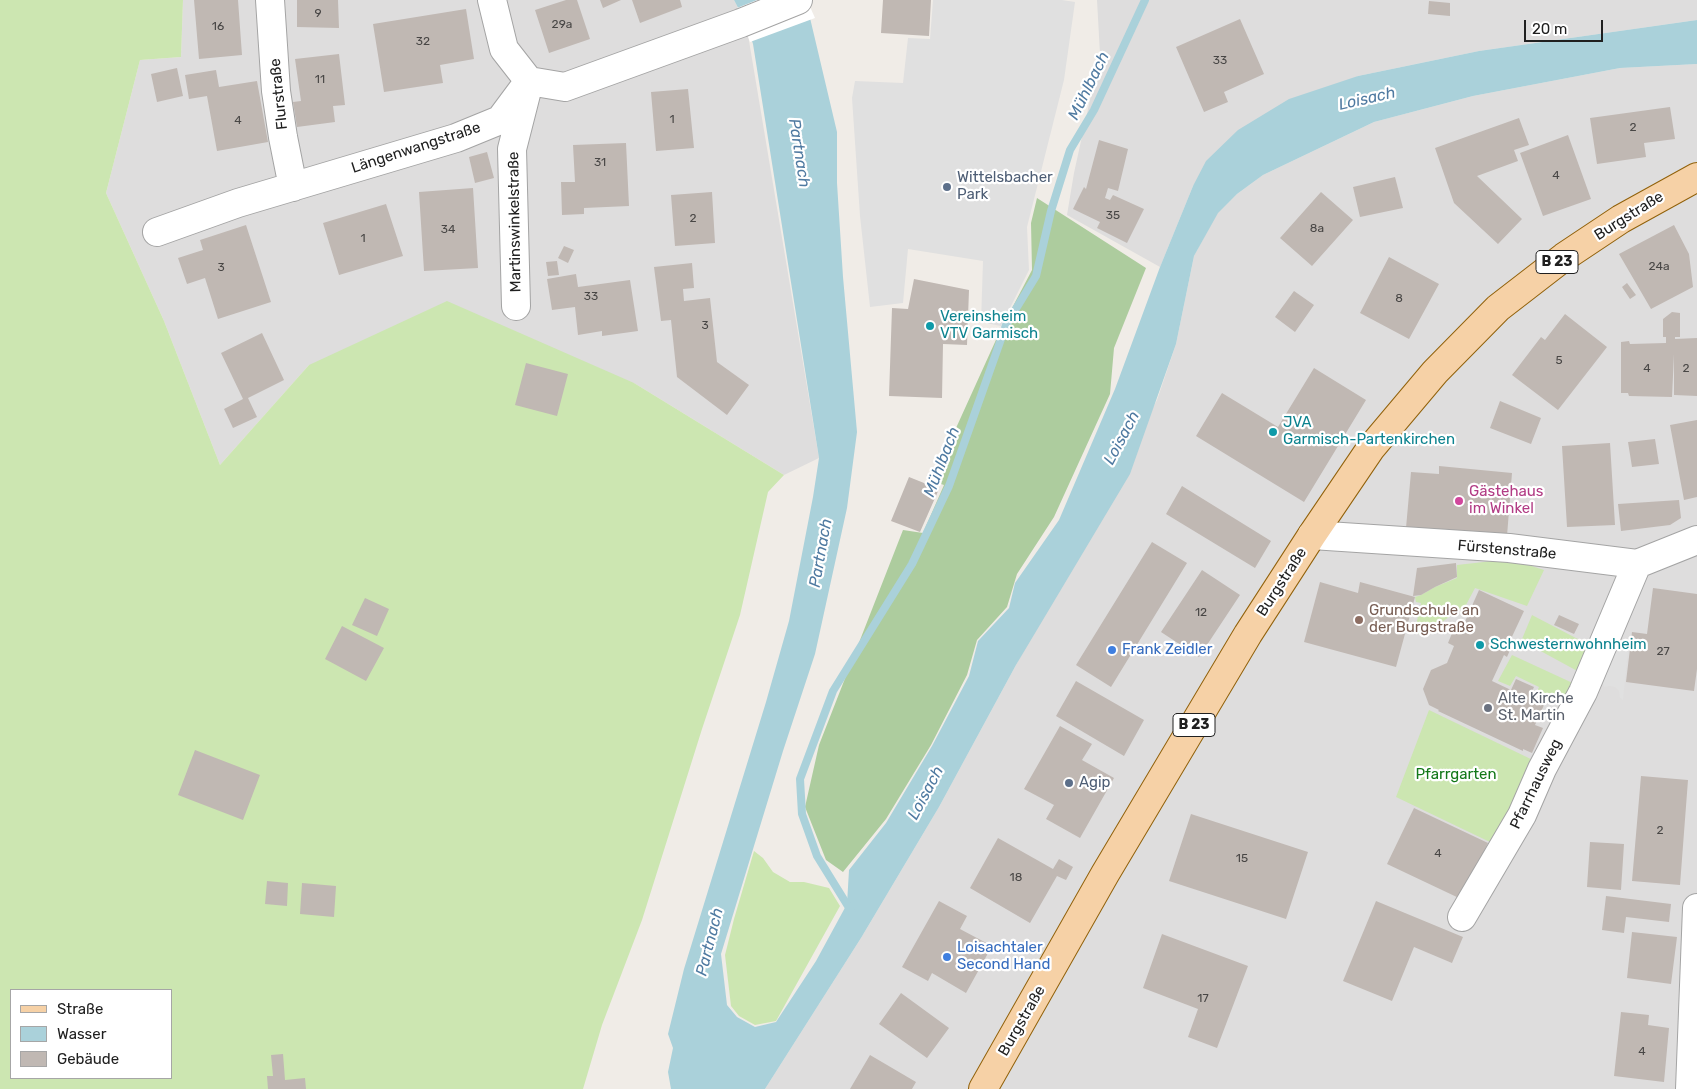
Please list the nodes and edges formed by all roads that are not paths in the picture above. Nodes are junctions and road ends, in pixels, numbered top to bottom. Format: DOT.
graph roads {
  1 [pos="270,0"];
  2 [pos="492,0"];
  3 [pos="798,0"];
  4 [pos="530,81"];
  5 [pos="1697,176"];
  6 [pos="293,187"];
  7 [pos="157,232"];
  8 [pos="516,306"];
  9 [pos="1312,535"];
  10 [pos="1697,540"];
  11 [pos="1637,564"];
  12 [pos="1697,908"];
  13 [pos="1462,917"];
  14 [pos="983,1089"];
  15 [pos="1690,1089"];
  1 -- 6 [label="street, Flurstraße"];
  2 -- 4 [label="street"];
  3 -- 4 [label="street"];
  4 -- 6 [label="street, Längenwangstraße"];
  4 -- 8 [label="street, Martinswinkelstraße"];
  5 -- 9 [label="main road, Burgstraße / B 23"];
  6 -- 7 [label="street, Längenwangstraße"];
  9 -- 11 [label="street, Fürstenstraße"];
  9 -- 14 [label="main road, Burgstraße / B 23"];
  10 -- 11 [label="street, Fürstenstraße"];
  11 -- 13 [label="street, Pfarrhausweg"];
  12 -- 15 [label="street"];
}
